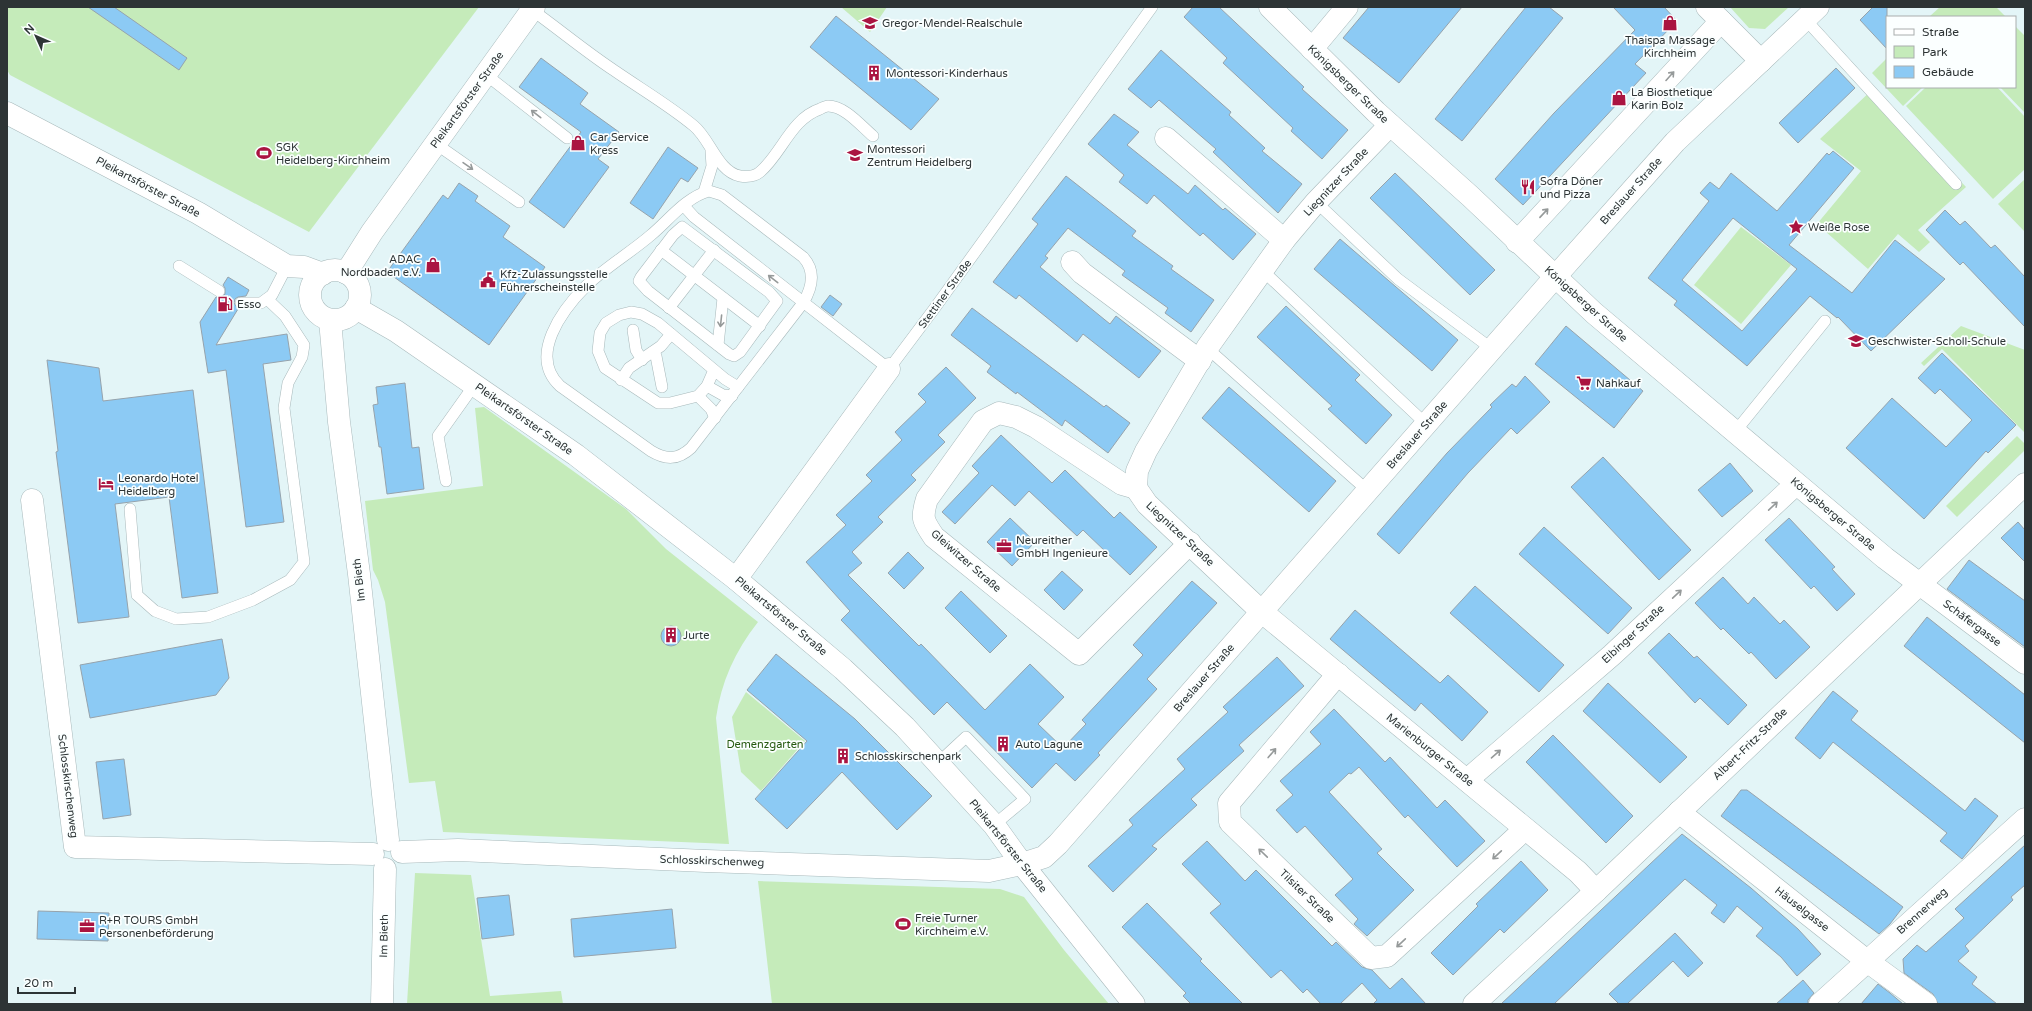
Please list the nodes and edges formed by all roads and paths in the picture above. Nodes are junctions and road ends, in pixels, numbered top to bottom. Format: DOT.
graph roads {
  1 [pos="1152,7"];
  2 [pos="1270,7"];
  3 [pos="1347,7"];
  4 [pos="533,8"];
  5 [pos="1811,13"];
  6 [pos="1714,14"];
  7 [pos="1312,49"];
  8 [pos="1761,61"];
  9 [pos="486,74"];
  10 [pos="7,113"];
  11 [pos="1390,125"];
  12 [pos="873,136"];
  13 [pos="567,138"];
  14 [pos="1166,138"];
  15 [pos="436,144"];
  16 [pos="711,151"];
  17 [pos="1956,184"];
  18 [pos="704,192"];
  19 [pos="519,202"];
  20 [pos="1316,202"];
  21 [pos="684,206"];
  22 [pos="1284,240"];
  23 [pos="1517,242"];
  24 [pos="661,250"];
  25 [pos="714,250"];
  26 [pos="1072,262"];
  27 [pos="179,266"];
  28 [pos="287,266"];
  29 [pos="1263,271"];
  30 [pos="346,273"];
  31 [pos="323,274"];
  32 [pos="694,276"];
  33 [pos="1555,277"];
  34 [pos="219,291"];
  35 [pos="310,296"];
  36 [pos="267,298"];
  37 [pos="723,298"];
  38 [pos="241,303"];
  39 [pos="803,303"];
  40 [pos="356,308"];
  41 [pos="669,308"];
  42 [pos="330,320"];
  43 [pos="1825,321"];
  44 [pos="760,326"];
  45 [pos="633,330"];
  46 [pos="671,334"];
  47 [pos="718,345"];
  48 [pos="1492,349"];
  49 [pos="654,352"];
  50 [pos="1204,354"];
  51 [pos="642,360"];
  52 [pos="889,368"];
  53 [pos="714,370"];
  54 [pos="621,380"];
  55 [pos="475,384"];
  56 [pos="662,386"];
  57 [pos="707,386"];
  58 [pos="738,387"];
  59 [pos="698,396"];
  60 [pos="732,396"];
  61 [pos="715,418"];
  62 [pos="1426,424"];
  63 [pos="1735,432"];
  64 [pos="446,481"];
  65 [pos="1796,484"];
  66 [pos="2025,484"];
  67 [pos="1136,488"];
  68 [pos="1368,491"];
  69 [pos="32,500"];
  70 [pos="130,509"];
  71 [pos="1190,543"];
  72 [pos="736,579"];
  73 [pos="1919,583"];
  74 [pos="1262,612"];
  75 [pos="2025,663"];
  76 [pos="1338,674"];
  77 [pos="938,764"];
  78 [pos="1466,780"];
  79 [pos="1679,812"];
  80 [pos="2025,819"];
  81 [pos="994,825"];
  82 [pos="1525,829"];
  83 [pos="387,854"];
  84 [pos="1022,864"];
  85 [pos="1596,891"];
  86 [pos="1867,961"];
  87 [pos="382,1004"];
  88 [pos="1134,1004"];
  89 [pos="1474,1004"];
  90 [pos="1820,1004"];
  91 [pos="1926,1004"];
  1 -- 52 [label="lane, Stettiner Straße"];
  2 -- 7 [label="street, Königsberger Straße"];
  3 -- 7 [label="street"];
  4 -- 9 [label="street, Pleikartsförster Straße"];
  4 -- 16 [label="lane"];
  5 -- 8 [label="street, Breslauer Straße"];
  5 -- 17 [label="lane"];
  6 -- 8 [label="street"];
  23 -- 6 [label="street, one-way"];
  7 -- 11 [label="street, Königsberger Straße"];
  8 -- 33 [label="street, Breslauer Straße"];
  13 -- 9 [label="lane, one-way"];
  9 -- 15 [label="street, Pleikartsförster Straße"];
  10 -- 28 [label="street, Pleikartsförster Straße"];
  11 -- 20 [label="street, Liegnitzer Straße"];
  11 -- 23 [label="street, Königsberger Straße"];
  12 -- 16 [label="lane"];
  14 -- 22 [label="street"];
  15 -- 19 [label="lane, one-way"];
  15 -- 30 [label="street, Pleikartsförster Straße"];
  16 -- 18 [label="lane"];
  18 -- 21 [label="lane"];
  18 -- 39 [label="lane"];
  20 -- 22 [label="street, Liegnitzer Straße"];
  20 -- 48 [label="lane"];
  39 -- 21 [label="lane, one-way"];
  21 -- 61 [label="lane"];
  22 -- 29 [label="street, Liegnitzer Straße"];
  23 -- 33 [label="street, Königsberger Straße"];
  24 -- 25 [label="lane"];
  24 -- 32 [label="lane"];
  24 -- 41 [label="lane"];
  25 -- 32 [label="lane"];
  25 -- 44 [label="lane"];
  26 -- 50 [label="street"];
  27 -- 34 [label="lane"];
  28 -- 31 [label="street, Pleikartsförster Straße"];
  28 -- 35 [label="street, Pleikartsförster Straße"];
  28 -- 36 [label="lane"];
  29 -- 50 [label="street, Liegnitzer Straße"];
  29 -- 62 [label="lane"];
  30 -- 31 [label="street, Pleikartsförster Straße"];
  30 -- 40 [label="street"];
  31 -- 35 [label="street"];
  32 -- 37 [label="lane"];
  32 -- 41 [label="lane"];
  33 -- 48 [label="street, Breslauer Straße"];
  33 -- 63 [label="street, Königsberger Straße"];
  35 -- 42 [label="street, Pleikartsförster Straße"];
  36 -- 38 [label="lane"];
  36 -- 70 [label="lane"];
  37 -- 44 [label="lane"];
  37 -- 47 [label="lane, one-way"];
  39 -- 52 [label="lane"];
  39 -- 58 [label="lane"];
  40 -- 42 [label="street"];
  40 -- 55 [label="street, Pleikartsförster Straße"];
  41 -- 47 [label="lane"];
  42 -- 83 [label="street, Im Bieth"];
  43 -- 63 [label="lane"];
  44 -- 47 [label="lane"];
  45 -- 51 [label="lane"];
  46 -- 49 [label="lane"];
  46 -- 53 [label="lane"];
  46 -- 54 [label="lane"];
  48 -- 62 [label="street, Breslauer Straße"];
  49 -- 51 [label="lane"];
  49 -- 56 [label="lane"];
  50 -- 67 [label="street, Liegnitzer Straße"];
  50 -- 68 [label="lane"];
  51 -- 54 [label="lane"];
  52 -- 72 [label="street, Stettiner Straße"];
  53 -- 57 [label="lane"];
  53 -- 58 [label="lane"];
  54 -- 59 [label="lane"];
  55 -- 64 [label="lane"];
  55 -- 72 [label="street, Pleikartsförster Straße"];
  57 -- 59 [label="lane"];
  57 -- 60 [label="lane"];
  58 -- 60 [label="lane"];
  59 -- 61 [label="lane"];
  60 -- 61 [label="lane"];
  62 -- 68 [label="street, Breslauer Straße"];
  63 -- 65 [label="street, Königsberger Straße"];
  65 -- 73 [label="street, Königsberger Straße"];
  78 -- 65 [label="street, Elbinger Straße, one-way"];
  66 -- 73 [label="street, Albert-Fritz-Straße"];
  67 -- 71 [label="street, Liegnitzer Straße"];
  67 -- 71 [label="street, Gleiwitzer Straße"];
  68 -- 74 [label="street, Breslauer Straße"];
  69 -- 83 [label="street, Schlosskirschenweg"];
  71 -- 74 [label="street, Liegnitzer Straße"];
  72 -- 77 [label="street, Pleikartsförster Straße"];
  73 -- 75 [label="street, Schäfergasse"];
  73 -- 79 [label="street, Albert-Fritz-Straße"];
  74 -- 76 [label="street, Marienburger Straße"];
  74 -- 84 [label="street, Breslauer Straße"];
  76 -- 78 [label="street, Marienburger Straße"];
  82 -- 76 [label="street, Tilsiter Straße, one-way"];
  77 -- 81 [label="street, Pleikartsförster Straße"];
  77 -- 81 [label="lane"];
  78 -- 82 [label="street, Marienburger Straße"];
  79 -- 85 [label="street, Albert-Fritz-Straße"];
  79 -- 86 [label="street, Häuselgasse"];
  80 -- 86 [label="street, Brennerweg"];
  81 -- 84 [label="street, Pleikartsförster Straße"];
  82 -- 85 [label="street, Marienburger Straße"];
  83 -- 84 [label="street, Schlosskirschenweg"];
  83 -- 87 [label="street, Im Bieth"];
  84 -- 88 [label="street, Pleikartsförster Straße"];
  85 -- 89 [label="street, Albert-Fritz-Straße"];
  86 -- 90 [label="street, Brennerweg"];
  86 -- 91 [label="street, Häuselgasse"];
}
